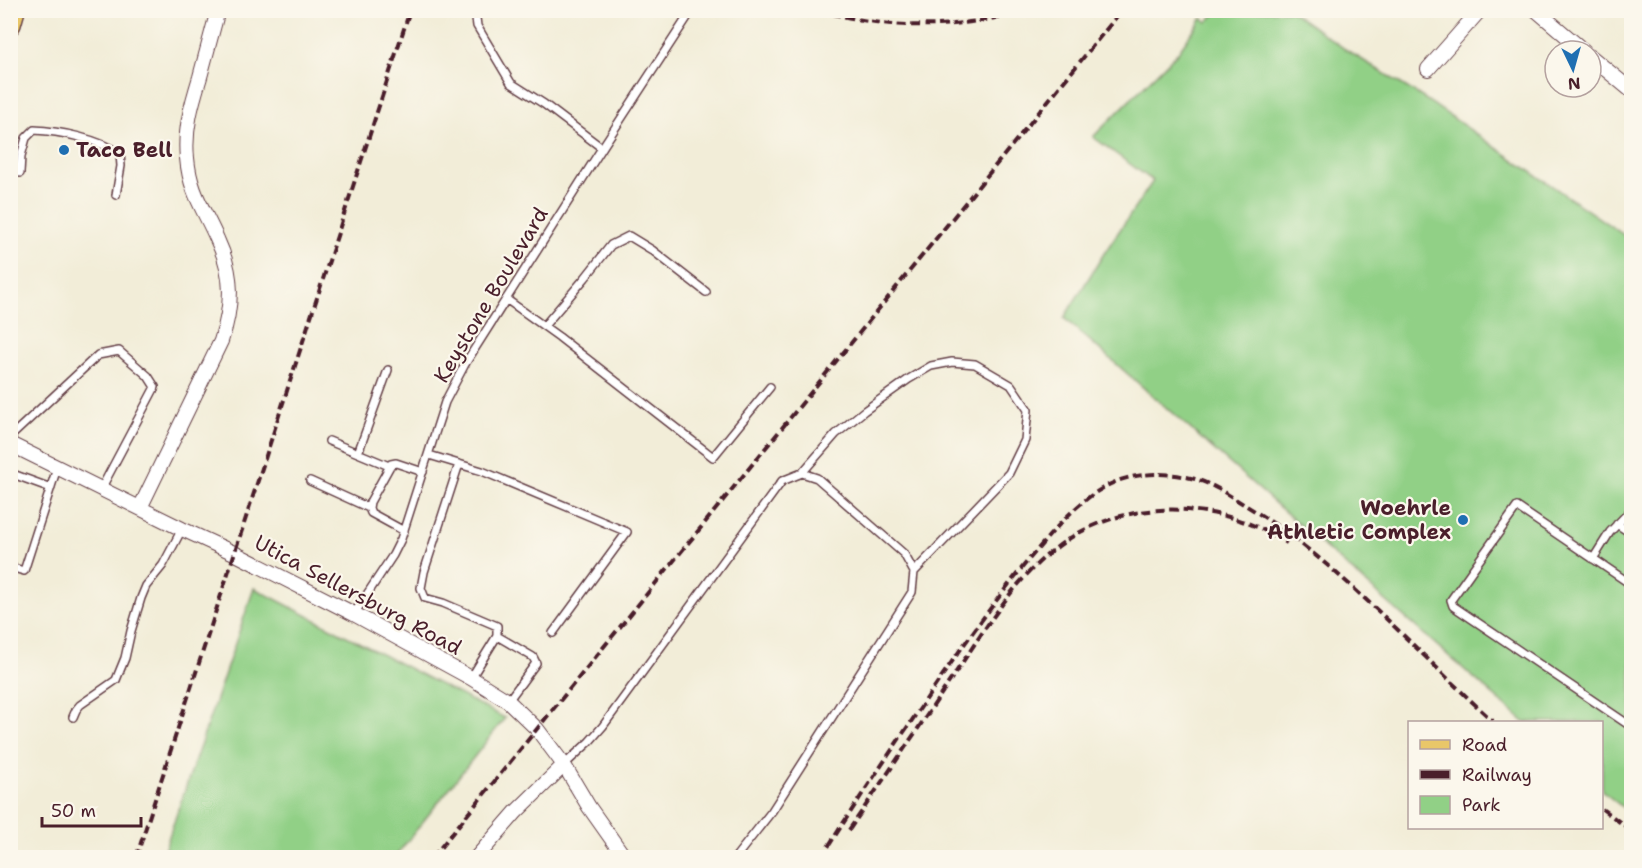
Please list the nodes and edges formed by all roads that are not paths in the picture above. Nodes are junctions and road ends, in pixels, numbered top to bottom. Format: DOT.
graph roads {
  1 [pos="14,10"];
  2 [pos="218,10"];
  3 [pos="475,10"];
  4 [pos="692,10"];
  5 [pos="1480,10"];
  6 [pos="1536,10"];
  7 [pos="10,24"];
  8 [pos="1570,39"];
  9 [pos="1603,67"];
  10 [pos="1428,69"];
  11 [pos="1632,90"];
  12 [pos="602,148"];
  13 [pos="20,172"];
  14 [pos="116,195"];
  15 [pos="706,292"];
  16 [pos="506,299"];
  17 [pos="544,326"];
  18 [pos="388,370"];
  19 [pos="770,387"];
  20 [pos="10,437"];
  21 [pos="329,441"];
  22 [pos="10,444"];
  23 [pos="358,453"];
  24 [pos="429,455"];
  25 [pos="459,464"];
  26 [pos="389,466"];
  27 [pos="57,468"];
  28 [pos="423,472"];
  29 [pos="10,473"];
  30 [pos="802,473"];
  31 [pos="310,481"];
  32 [pos="51,488"];
  33 [pos="101,489"];
  34 [pos="140,508"];
  35 [pos="369,508"];
  36 [pos="1632,508"];
  37 [pos="1617,524"];
  38 [pos="182,530"];
  39 [pos="404,531"];
  40 [pos="1632,534"];
  41 [pos="1593,559"];
  42 [pos="10,567"];
  43 [pos="914,572"];
  44 [pos="1632,585"];
  45 [pos="354,614"];
  46 [pos="553,633"];
  47 [pos="497,636"];
  48 [pos="471,678"];
  49 [pos="508,702"];
  50 [pos="73,717"];
  51 [pos="1632,727"];
  52 [pos="564,765"];
  53 [pos="476,858"];
  54 [pos="625,858"];
  55 [pos="735,858"];
  1 -- 7 [label="main road"];
  2 -- 34 [label="street"];
  3 -- 12 [label="lane"];
  4 -- 12 [label="lane, Keystone Boulevard"];
  5 -- 10 [label="street"];
  6 -- 8 [label="street"];
  9 -- 11 [label="street"];
  12 -- 16 [label="lane, Keystone Boulevard"];
  13 -- 14 [label="lane"];
  15 -- 17 [label="lane"];
  16 -- 17 [label="lane"];
  16 -- 24 [label="lane, Keystone Boulevard"];
  17 -- 19 [label="lane"];
  18 -- 23 [label="lane"];
  20 -- 33 [label="lane"];
  21 -- 23 [label="lane"];
  22 -- 27 [label="street, Utica Sellersburg Road"];
  23 -- 26 [label="lane"];
  24 -- 25 [label="lane"];
  24 -- 28 [label="lane, Keystone Boulevard"];
  25 -- 46 [label="lane"];
  25 -- 47 [label="lane"];
  26 -- 28 [label="lane"];
  26 -- 35 [label="lane"];
  27 -- 32 [label="lane"];
  27 -- 33 [label="street, Utica Sellersburg Road"];
  28 -- 39 [label="lane, Keystone Boulevard"];
  29 -- 32 [label="lane"];
  30 -- 43 [label="lane"];
  30 -- 43 [label="lane"];
  30 -- 52 [label="lane"];
  31 -- 35 [label="lane"];
  32 -- 42 [label="lane"];
  33 -- 34 [label="street, Utica Sellersburg Road"];
  34 -- 38 [label="street, Utica Sellersburg Road"];
  35 -- 39 [label="lane"];
  36 -- 37 [label="lane"];
  37 -- 40 [label="lane"];
  37 -- 41 [label="lane"];
  38 -- 45 [label="street, Utica Sellersburg Road"];
  38 -- 50 [label="lane"];
  39 -- 45 [label="lane, Keystone Boulevard"];
  41 -- 44 [label="lane"];
  41 -- 51 [label="lane"];
  43 -- 55 [label="lane"];
  45 -- 48 [label="street, Utica Sellersburg Road"];
  47 -- 48 [label="lane"];
  47 -- 49 [label="lane"];
  48 -- 49 [label="street, Utica Sellersburg Road"];
  49 -- 52 [label="street, Utica Sellersburg Road"];
  52 -- 53 [label="street"];
  52 -- 54 [label="street, Utica Sellersburg Road"];
}
